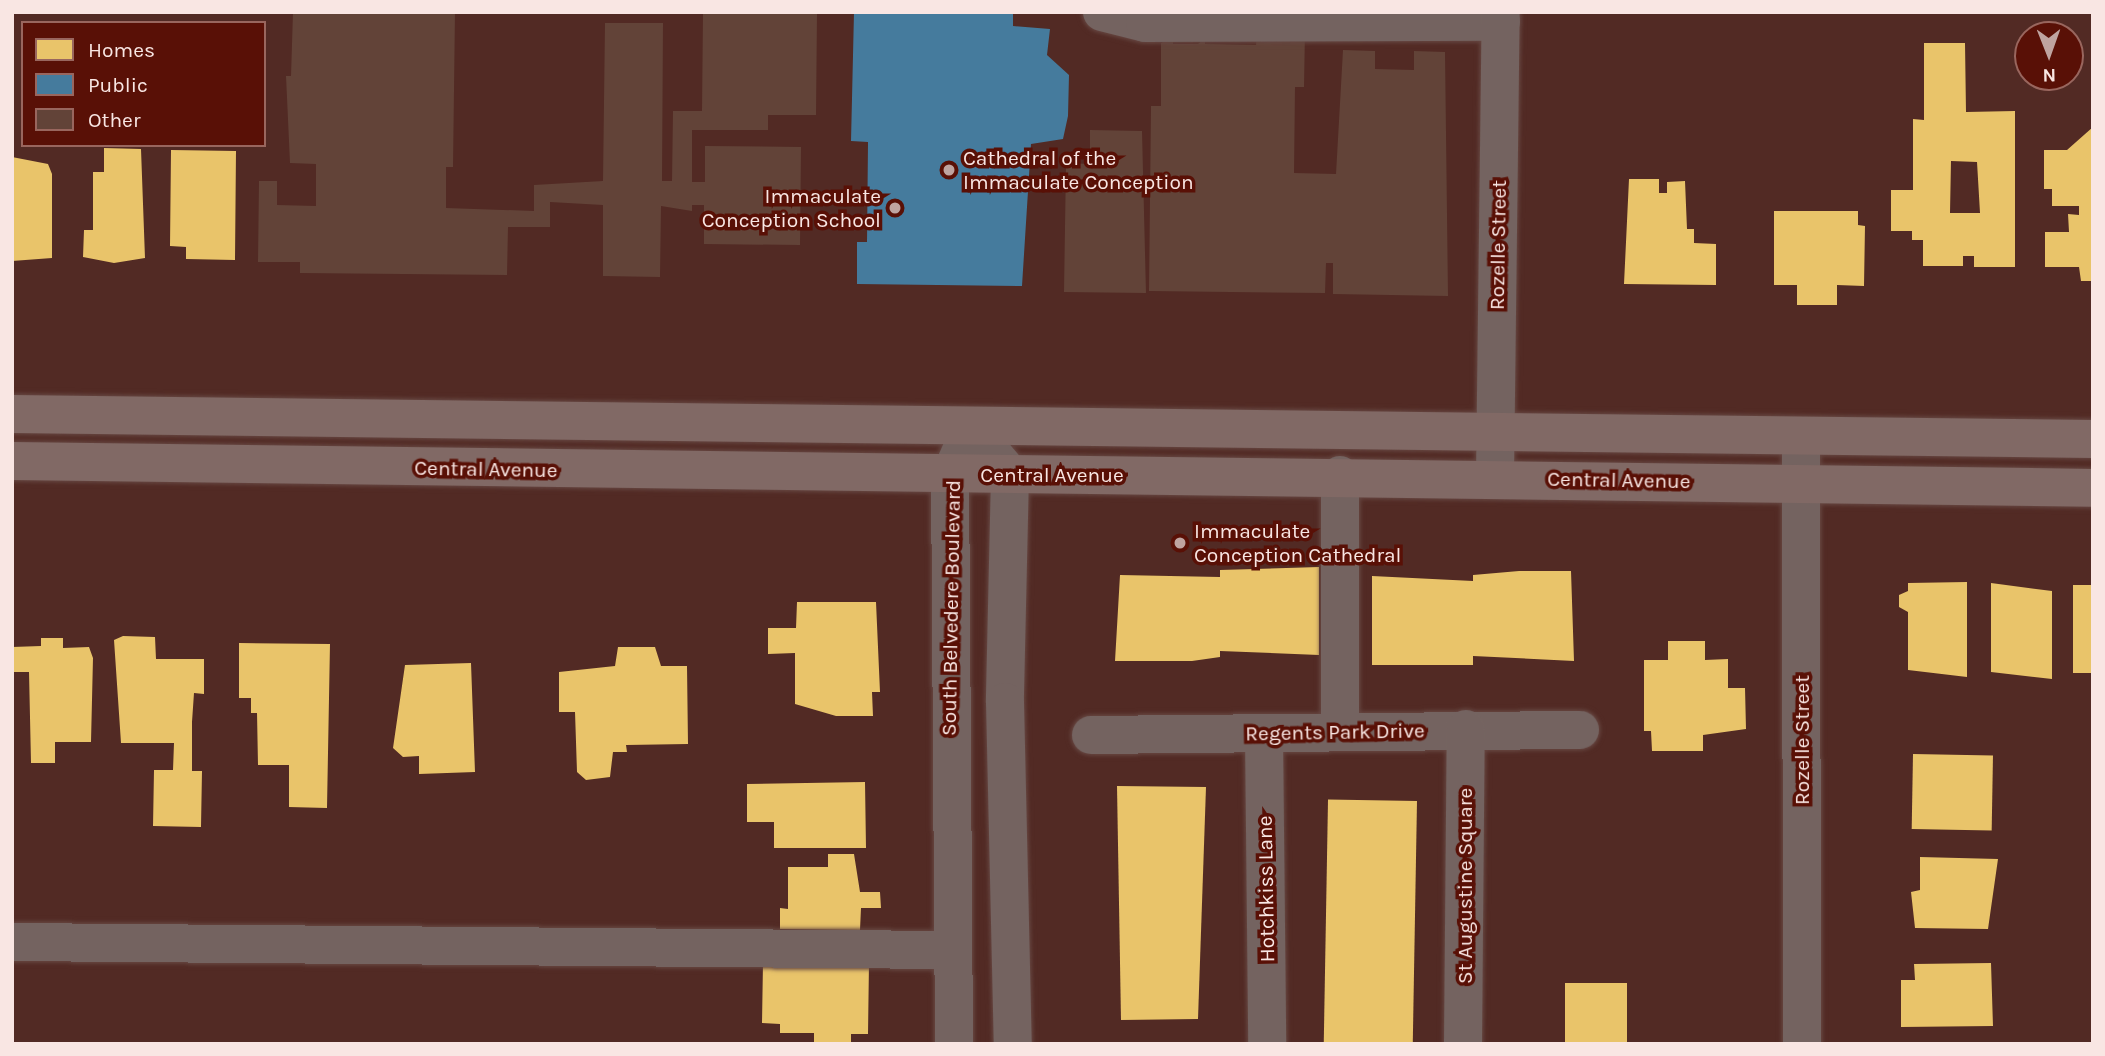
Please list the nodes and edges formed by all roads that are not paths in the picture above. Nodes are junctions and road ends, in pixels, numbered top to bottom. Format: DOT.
graph roads {
  1 [pos="1102,12"];
  2 [pos="1501,17"];
  3 [pos="12,414"];
  4 [pos="971,428"];
  5 [pos="1495,432"];
  6 [pos="1801,436"];
  7 [pos="2093,439"];
  8 [pos="12,461"];
  9 [pos="1010,474"];
  10 [pos="1339,475"];
  11 [pos="950,476"];
  12 [pos="1494,477"];
  13 [pos="1801,483"];
  14 [pos="2093,488"];
  15 [pos="1466,729"];
  16 [pos="1580,730"];
  17 [pos="1340,732"];
  18 [pos="1264,734"];
  19 [pos="1091,735"];
  20 [pos="12,942"];
  21 [pos="952,950"];
  22 [pos="954,1044"];
  23 [pos="1013,1044"];
  24 [pos="1267,1044"];
  25 [pos="1463,1044"];
  26 [pos="1802,1044"];
  1 -- 2 [label="street"];
  2 -- 5 [label="street, Rozelle Street"];
  3 -- 4 [label="main road"];
  4 -- 5 [label="main road"];
  4 -- 9 [label="street"];
  4 -- 11 [label="street, South Belvedere Boulevard"];
  5 -- 6 [label="main road"];
  5 -- 12 [label="street, Rozelle Street"];
  6 -- 7 [label="main road"];
  6 -- 13 [label="street, Rozelle Street"];
  8 -- 11 [label="main road, Central Avenue"];
  9 -- 10 [label="main road, Central Avenue"];
  9 -- 11 [label="main road, Central Avenue"];
  9 -- 23 [label="street"];
  10 -- 12 [label="main road, Central Avenue"];
  10 -- 17 [label="street"];
  11 -- 21 [label="street, South Belvedere Boulevard"];
  12 -- 13 [label="main road, Central Avenue"];
  13 -- 14 [label="main road, Central Avenue"];
  13 -- 26 [label="street, Rozelle Street"];
  15 -- 16 [label="street, Regents Park Drive"];
  15 -- 17 [label="street, Regents Park Drive"];
  15 -- 25 [label="street, St Augustine Square"];
  17 -- 18 [label="street, Regents Park Drive"];
  18 -- 19 [label="street, Regents Park Drive"];
  18 -- 24 [label="street, Hotchkiss Lane"];
  20 -- 21 [label="street"];
  21 -- 22 [label="street, South Belvedere Boulevard"];
}
